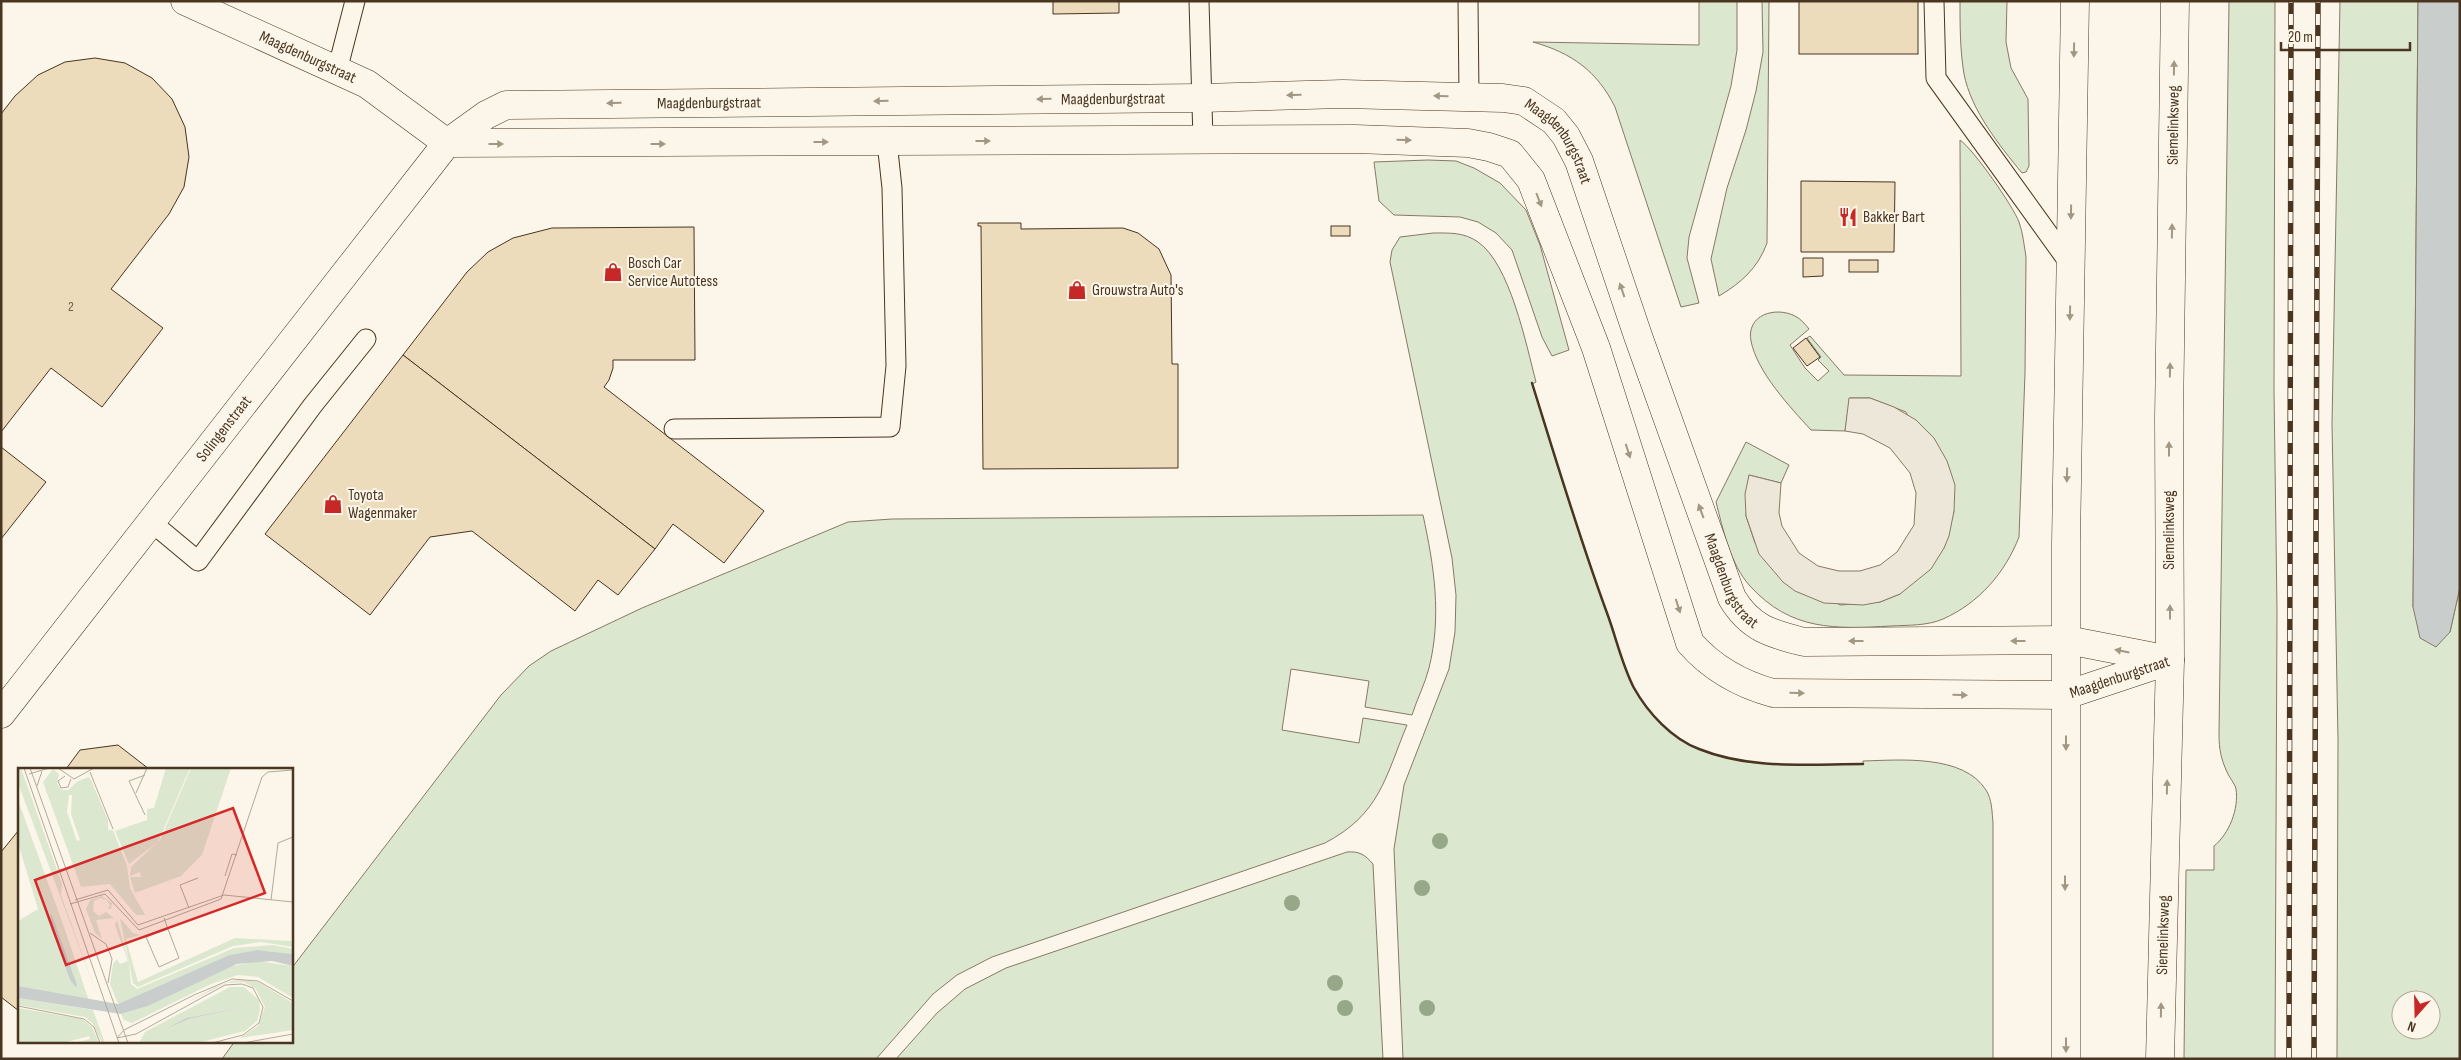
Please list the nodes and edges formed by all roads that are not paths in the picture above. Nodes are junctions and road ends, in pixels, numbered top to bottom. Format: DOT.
graph roads {
  1 [pos="185,1"];
  2 [pos="355,1"];
  3 [pos="1199,1"];
  4 [pos="1468,1"];
  5 [pos="1934,1"];
  6 [pos="2075,1"];
  7 [pos="2175,1"];
  8 [pos="337,71"];
  9 [pos="1469,96"];
  10 [pos="1202,98"];
  11 [pos="1203,140"];
  12 [pos="887,142"];
  13 [pos="447,143"];
  14 [pos="2070,264"];
  15 [pos="1638,336"];
  16 [pos="366,339"];
  17 [pos="1596,348"];
  18 [pos="674,429"];
  19 [pos="150,521"];
  20 [pos="2067,640"];
  21 [pos="2170,660"];
  22 [pos="2066,695"];
  23 [pos="1,714"];
  24 [pos="2066,1059"];
  25 [pos="2160,1059"];
  1 -- 8 [label="street, Maagdenburgstraat"];
  2 -- 8 [label="lane"];
  3 -- 10 [label="lane"];
  4 -- 9 [label="lane"];
  5 -- 14 [label="lane"];
  6 -- 14 [label="street, one-way"];
  21 -- 7 [label="street, Siemelinksweg, one-way"];
  8 -- 13 [label="street, Maagdenburgstraat"];
  9 -- 10 [label="street, Maagdenburgstraat, one-way"];
  15 -- 9 [label="street, Maagdenburgstraat, one-way"];
  10 -- 11 [label="lane"];
  10 -- 13 [label="street, Maagdenburgstraat, one-way"];
  12 -- 11 [label="street, Maagdenburgstraat, one-way"];
  11 -- 17 [label="street, Maagdenburgstraat, one-way"];
  13 -- 12 [label="street, Maagdenburgstraat, one-way"];
  12 -- 18 [label="lane"];
  13 -- 19 [label="street, Solingenstraat"];
  14 -- 20 [label="street, one-way"];
  15 -- 17 [label="street"];
  20 -- 15 [label="street, Maagdenburgstraat, one-way"];
  16 -- 19 [label="lane"];
  17 -- 22 [label="street, Maagdenburgstraat, one-way"];
  19 -- 23 [label="street, Solingenstraat"];
  21 -- 20 [label="street, Maagdenburgstraat, one-way"];
  20 -- 22 [label="street"];
  21 -- 22 [label="street, Maagdenburgstraat"];
  25 -- 21 [label="street, Siemelinksweg, one-way"];
  22 -- 24 [label="street, one-way"];
}
